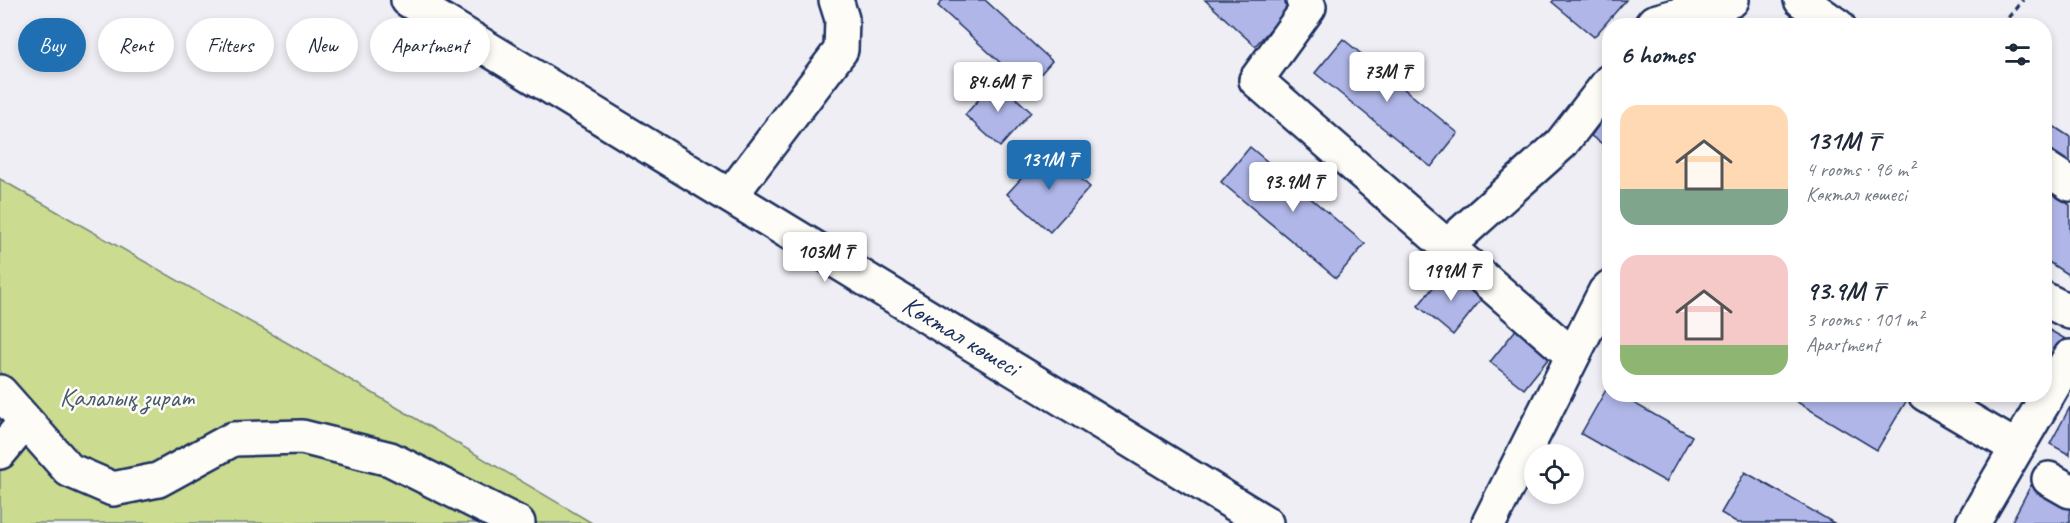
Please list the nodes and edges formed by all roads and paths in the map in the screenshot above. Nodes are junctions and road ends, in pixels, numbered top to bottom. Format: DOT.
graph roads {
  1 [pos="408,0"];
  2 [pos="836,0"];
  3 [pos="1303,0"];
  4 [pos="1732,0"];
  5 [pos="1802,0"];
  6 [pos="2023,0"];
  7 [pos="1668,18"];
  8 [pos="1827,18"];
  9 [pos="2008,18"];
  10 [pos="1602,91"];
  11 [pos="2052,172"];
  12 [pos="2070,184"];
  13 [pos="731,195"];
  14 [pos="1446,247"];
  15 [pos="1602,302"];
  16 [pos="2052,303"];
  17 [pos="2070,312"];
  18 [pos="1573,356"];
  19 [pos="2070,357"];
  20 [pos="2052,388"];
  21 [pos="0,392"];
  22 [pos="1939,402"];
  23 [pos="2044,402"];
  24 [pos="25,422"];
  25 [pos="2017,448"];
  26 [pos="0,452"];
  27 [pos="518,523"];
  28 [pos="1266,523"];
  29 [pos="1489,523"];
  30 [pos="1972,523"];
  1 -- 13 [label="street, Көктал көшесі"];
  2 -- 13 [label="street"];
  3 -- 14 [label="street"];
  4 -- 7 [label="street"];
  5 -- 8 [label="street"];
  6 -- 9 [label="path"];
  10 -- 14 [label="street"];
  11 -- 12 [label="street"];
  13 -- 28 [label="street, Көктал көшесі"];
  14 -- 18 [label="street"];
  15 -- 18 [label="street"];
  16 -- 17 [label="street"];
  18 -- 29 [label="street"];
  19 -- 20 [label="street"];
  21 -- 24 [label="street"];
  22 -- 25 [label="street"];
  23 -- 25 [label="street"];
  24 -- 26 [label="street"];
  24 -- 27 [label="street"];
  25 -- 30 [label="street"];
}
